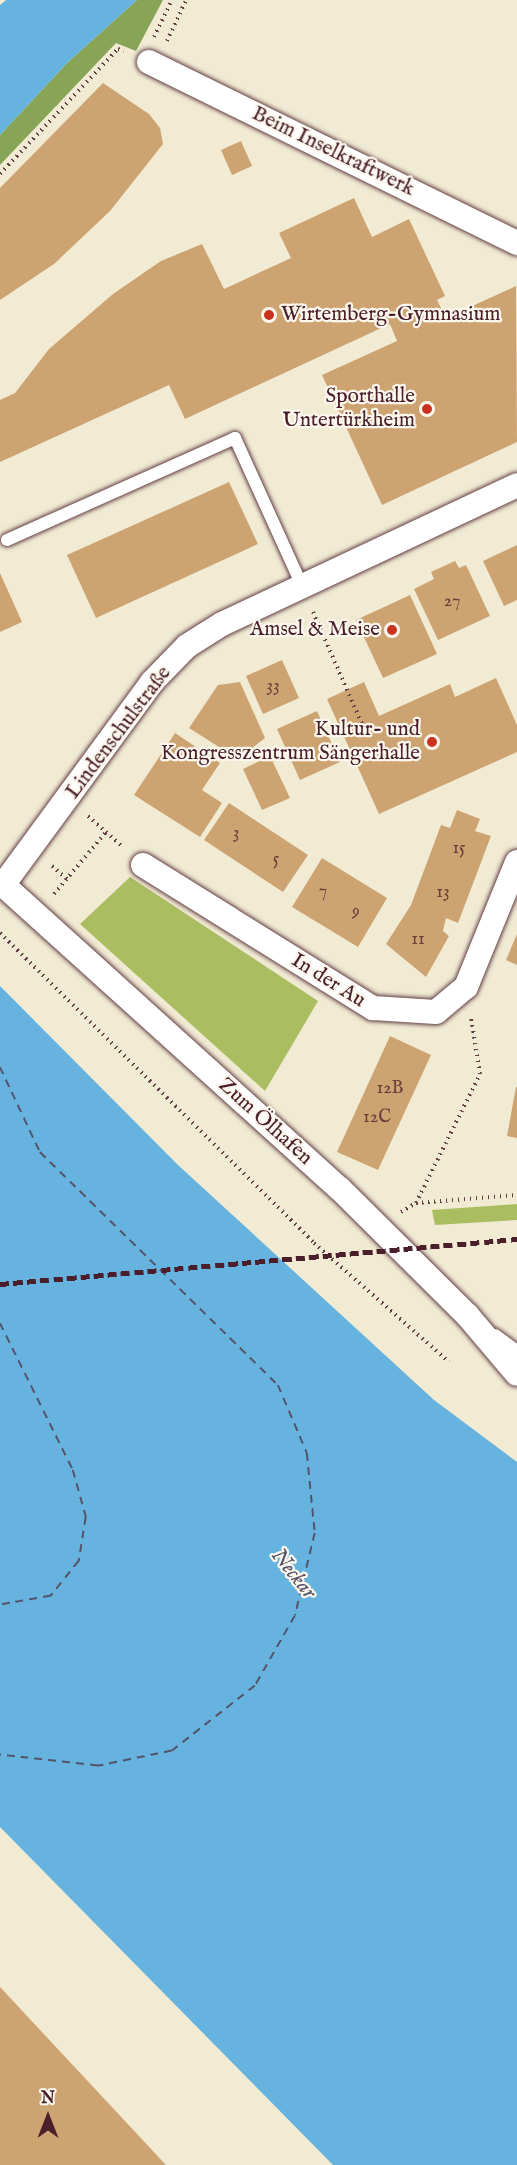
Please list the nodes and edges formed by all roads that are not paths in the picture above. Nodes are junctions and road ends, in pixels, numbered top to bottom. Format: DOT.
graph roads {
  1 [pos="146,60"];
  2 [pos="517,243"];
  3 [pos="517,484"];
  4 [pos="7,540"];
  5 [pos="302,586"];
  6 [pos="517,862"];
  7 [pos="143,866"];
  8 [pos="1,884"];
  9 [pos="467,1315"];
  10 [pos="517,1351"];
  11 [pos="517,1374"];
  1 -- 2 [label="street, Beim Inselkraftwerk"];
  3 -- 5 [label="street, Lindenschulstraße"];
  4 -- 5 [label="lane"];
  5 -- 8 [label="street, Lindenschulstraße"];
  6 -- 7 [label="street, In der Au"];
  8 -- 9 [label="street, Zum Ölhafen"];
  9 -- 10 [label="lane"];
  9 -- 11 [label="street, Zum Ölhafen"];
}
